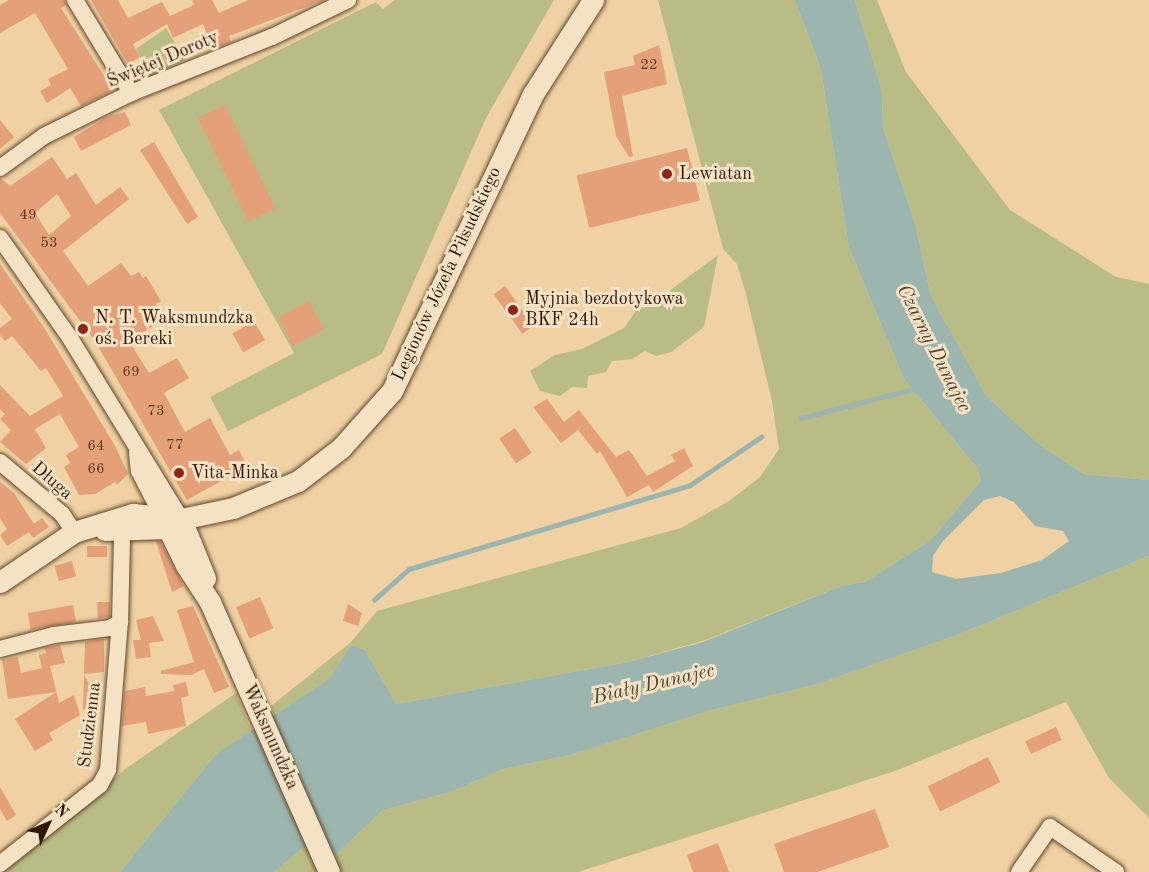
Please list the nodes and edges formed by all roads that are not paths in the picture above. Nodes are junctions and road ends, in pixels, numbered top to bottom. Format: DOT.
graph roads {
  1 [pos="75,0"];
  2 [pos="348,0"];
  3 [pos="593,0"];
  4 [pos="131,93"];
  5 [pos="0,168"];
  6 [pos="0,238"];
  7 [pos="0,462"];
  8 [pos="170,521"];
  9 [pos="74,532"];
  10 [pos="122,542"];
  11 [pos="0,582"];
  12 [pos="120,622"];
  13 [pos="0,648"];
  14 [pos="0,864"];
  15 [pos="329,872"];
  16 [pos="1019,872"];
  17 [pos="1116,872"];
  1 -- 4 [label="street"];
  2 -- 4 [label="street, Świętej Doroty"];
  3 -- 8 [label="street, Legionów Józefa Piłsudskiego"];
  4 -- 5 [label="street, Świętej Doroty"];
  6 -- 8 [label="street, Waksmundzka"];
  7 -- 9 [label="street, Długa"];
  8 -- 9 [label="street, Legionów Józefa Piłsudskiego"];
  8 -- 15 [label="street, Waksmundzka"];
  9 -- 11 [label="street, Legionów Józefa Piłsudskiego"];
  10 -- 12 [label="street, Studzienna"];
  12 -- 13 [label="street"];
  12 -- 14 [label="street, Studzienna"];
  16 -- 17 [label="street"];
}
